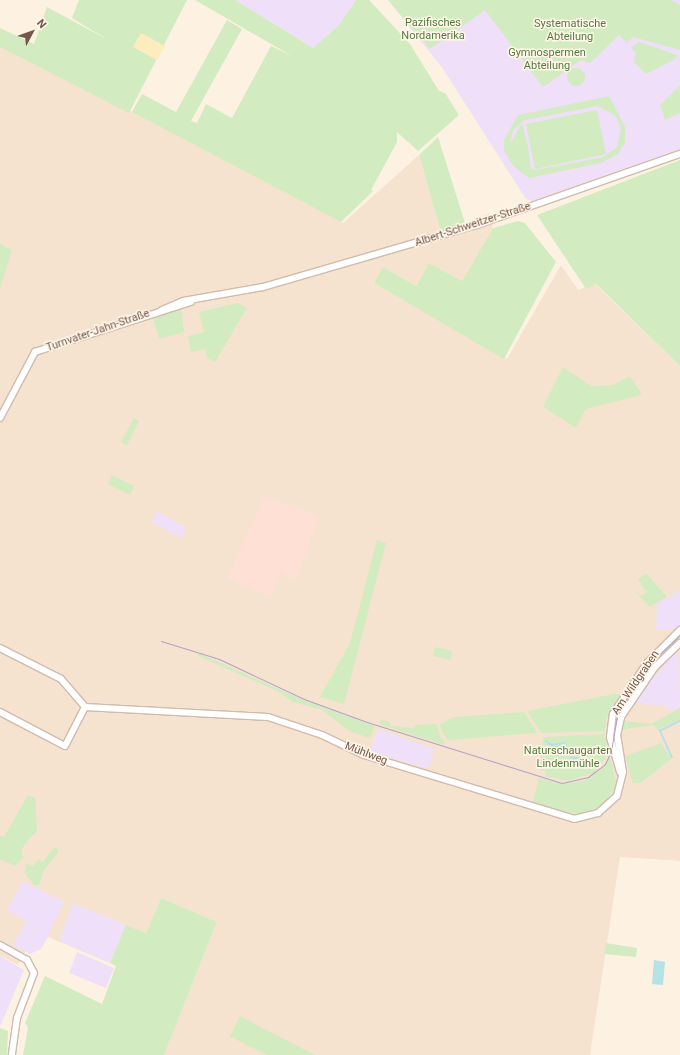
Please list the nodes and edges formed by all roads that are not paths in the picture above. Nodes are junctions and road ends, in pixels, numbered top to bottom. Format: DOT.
graph roads {
  1 [pos="680,154"];
  2 [pos="263,287"];
  3 [pos="0,418"];
  4 [pos="680,630"];
  5 [pos="680,643"];
  6 [pos="0,648"];
  7 [pos="85,707"];
  8 [pos="0,712"];
  9 [pos="618,759"];
  10 [pos="623,778"];
  11 [pos="0,945"];
  12 [pos="12,1055"];
  1 -- 2 [label="street, Albert-Schweitzer-Straße"];
  2 -- 3 [label="street, Turnvater-Jahn-Straße"];
  4 -- 9 [label="street, Am Wildgraben"];
  5 -- 9 [label="street, Am Wildgraben"];
  6 -- 7 [label="street"];
  7 -- 8 [label="street"];
  7 -- 10 [label="street, Mühlweg"];
  9 -- 10 [label="street, Am Wildgraben"];
  11 -- 12 [label="street"];
}
